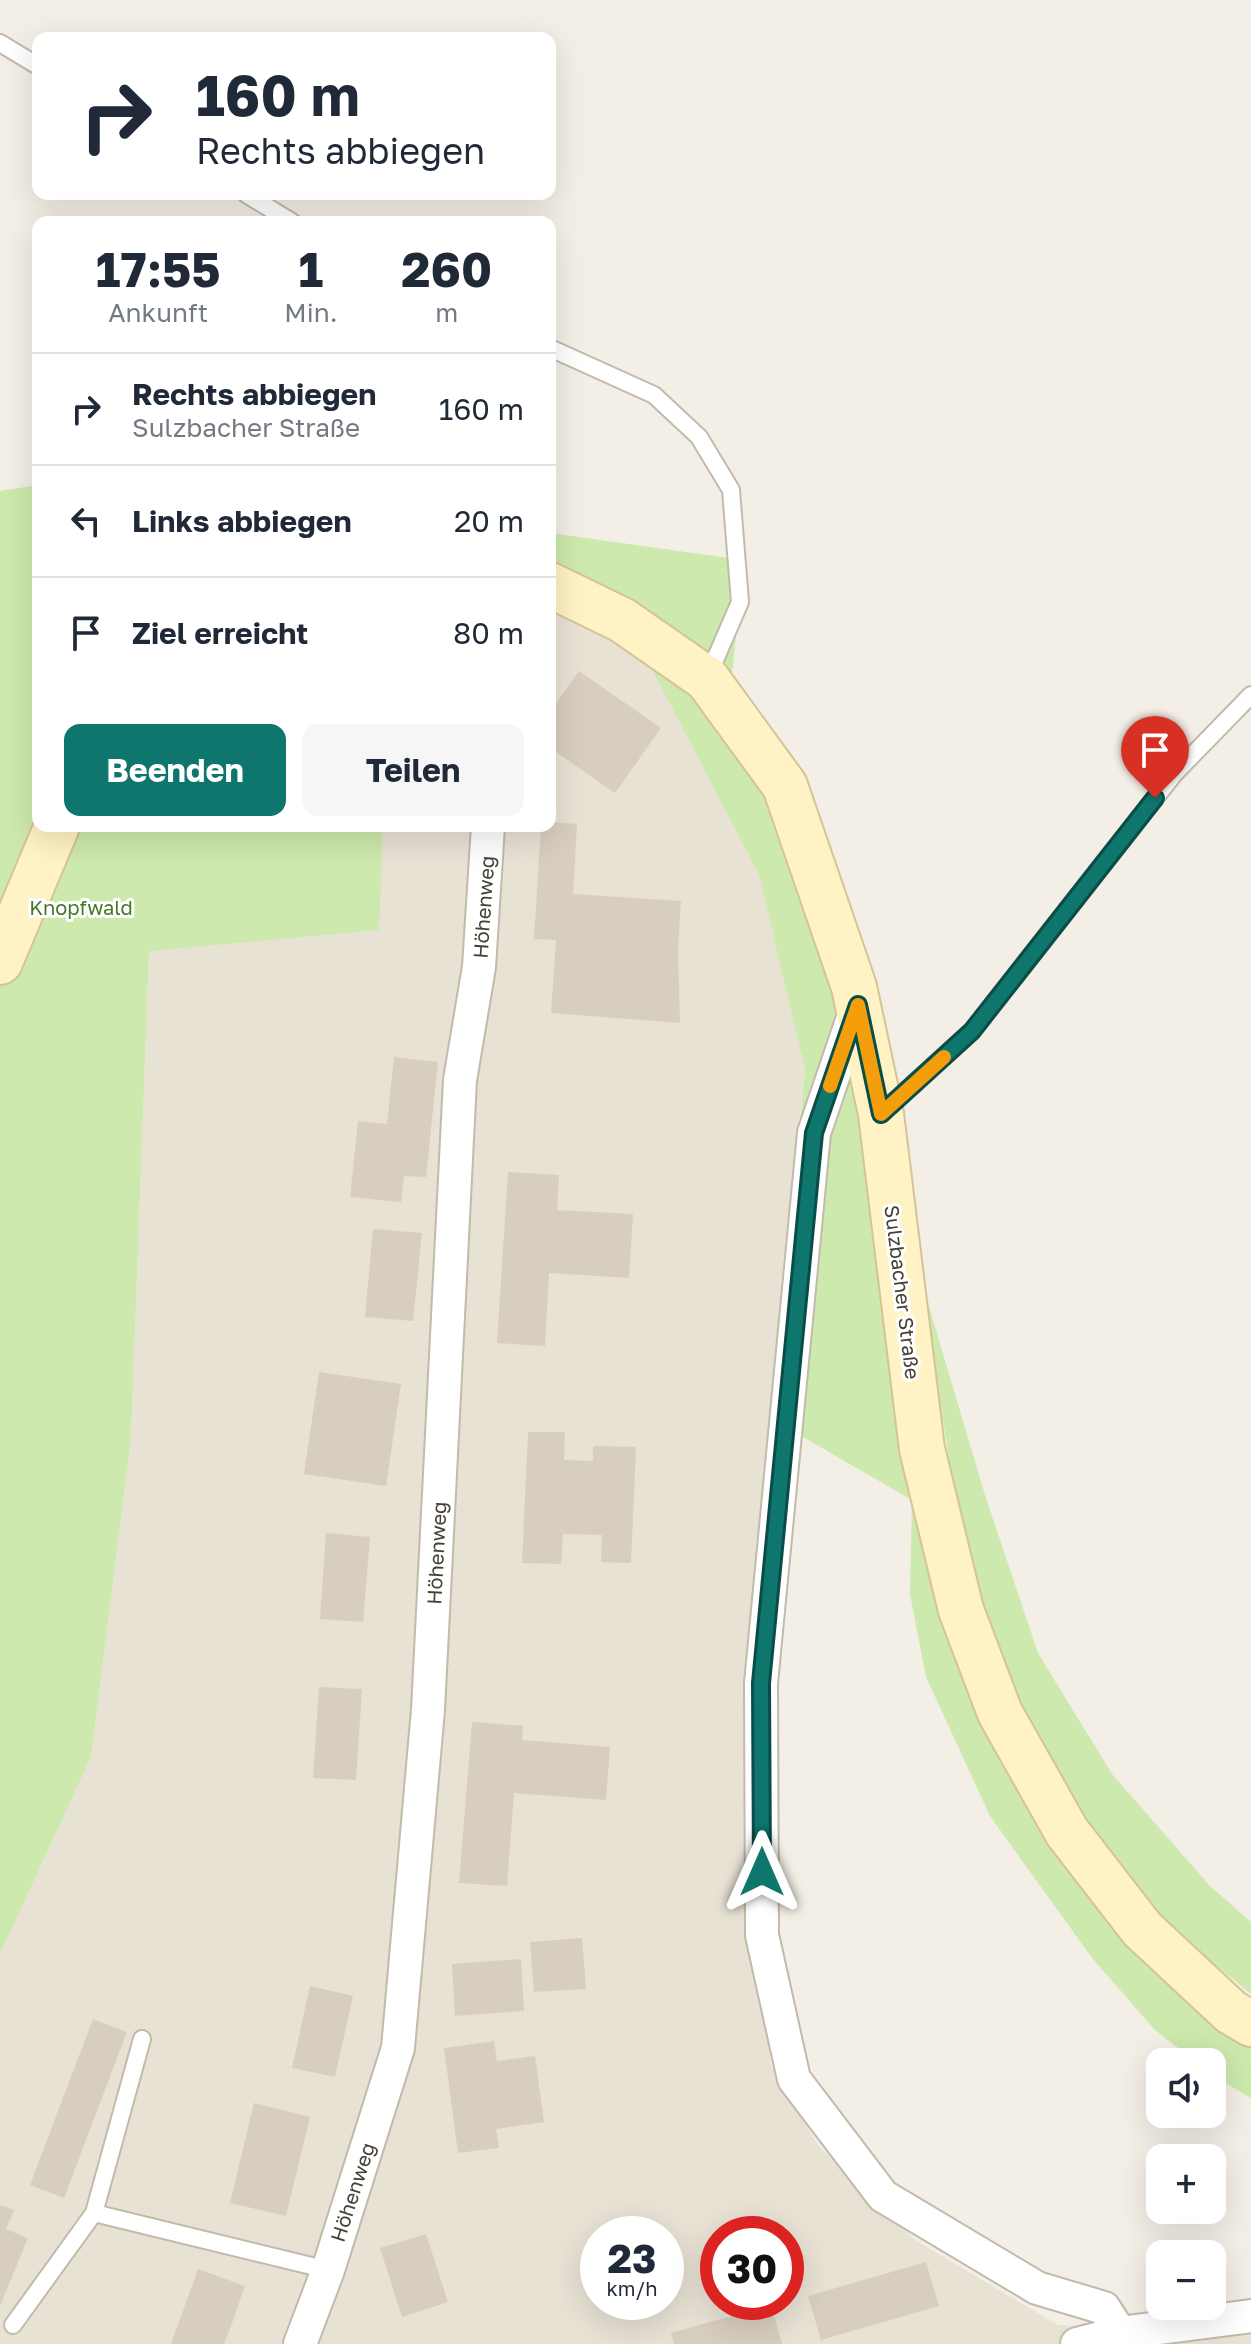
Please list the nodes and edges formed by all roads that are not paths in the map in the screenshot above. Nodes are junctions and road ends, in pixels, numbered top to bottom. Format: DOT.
graph roads {
  1 [pos="0,43"];
  2 [pos="32,62"];
  3 [pos="256,200"];
  4 [pos="282,216"];
  5 [pos="556,351"];
  6 [pos="556,588"];
  7 [pos="707,679"];
  8 [pos="1251,695"];
  9 [pos="54,832"];
  10 [pos="488,832"];
  11 [pos="0,962"];
  12 [pos="858,1005"];
  13 [pos="881,1114"];
  14 [pos="1251,2024"];
  15 [pos="142,2039"];
  16 [pos="94,2213"];
  17 [pos="328,2270"];
  18 [pos="1251,2316"];
  19 [pos="13,2325"];
  20 [pos="1120,2333"];
  21 [pos="300,2344"];
  22 [pos="1077,2344"];
  1 -- 2 [label="lane"];
  3 -- 4 [label="lane"];
  5 -- 7 [label="lane"];
  6 -- 7 [label="main road, Sulzbacher Straße"];
  7 -- 12 [label="main road, Sulzbacher Straße"];
  8 -- 13 [label="lane"];
  9 -- 11 [label="main road"];
  10 -- 17 [label="street, Höhenweg"];
  12 -- 13 [label="main road, Sulzbacher Straße"];
  12 -- 20 [label="street"];
  13 -- 14 [label="main road, Sulzbacher Straße"];
  15 -- 16 [label="lane"];
  16 -- 17 [label="lane"];
  16 -- 19 [label="lane"];
  17 -- 21 [label="street, Höhenweg"];
  18 -- 20 [label="street"];
  20 -- 22 [label="street"];
}
